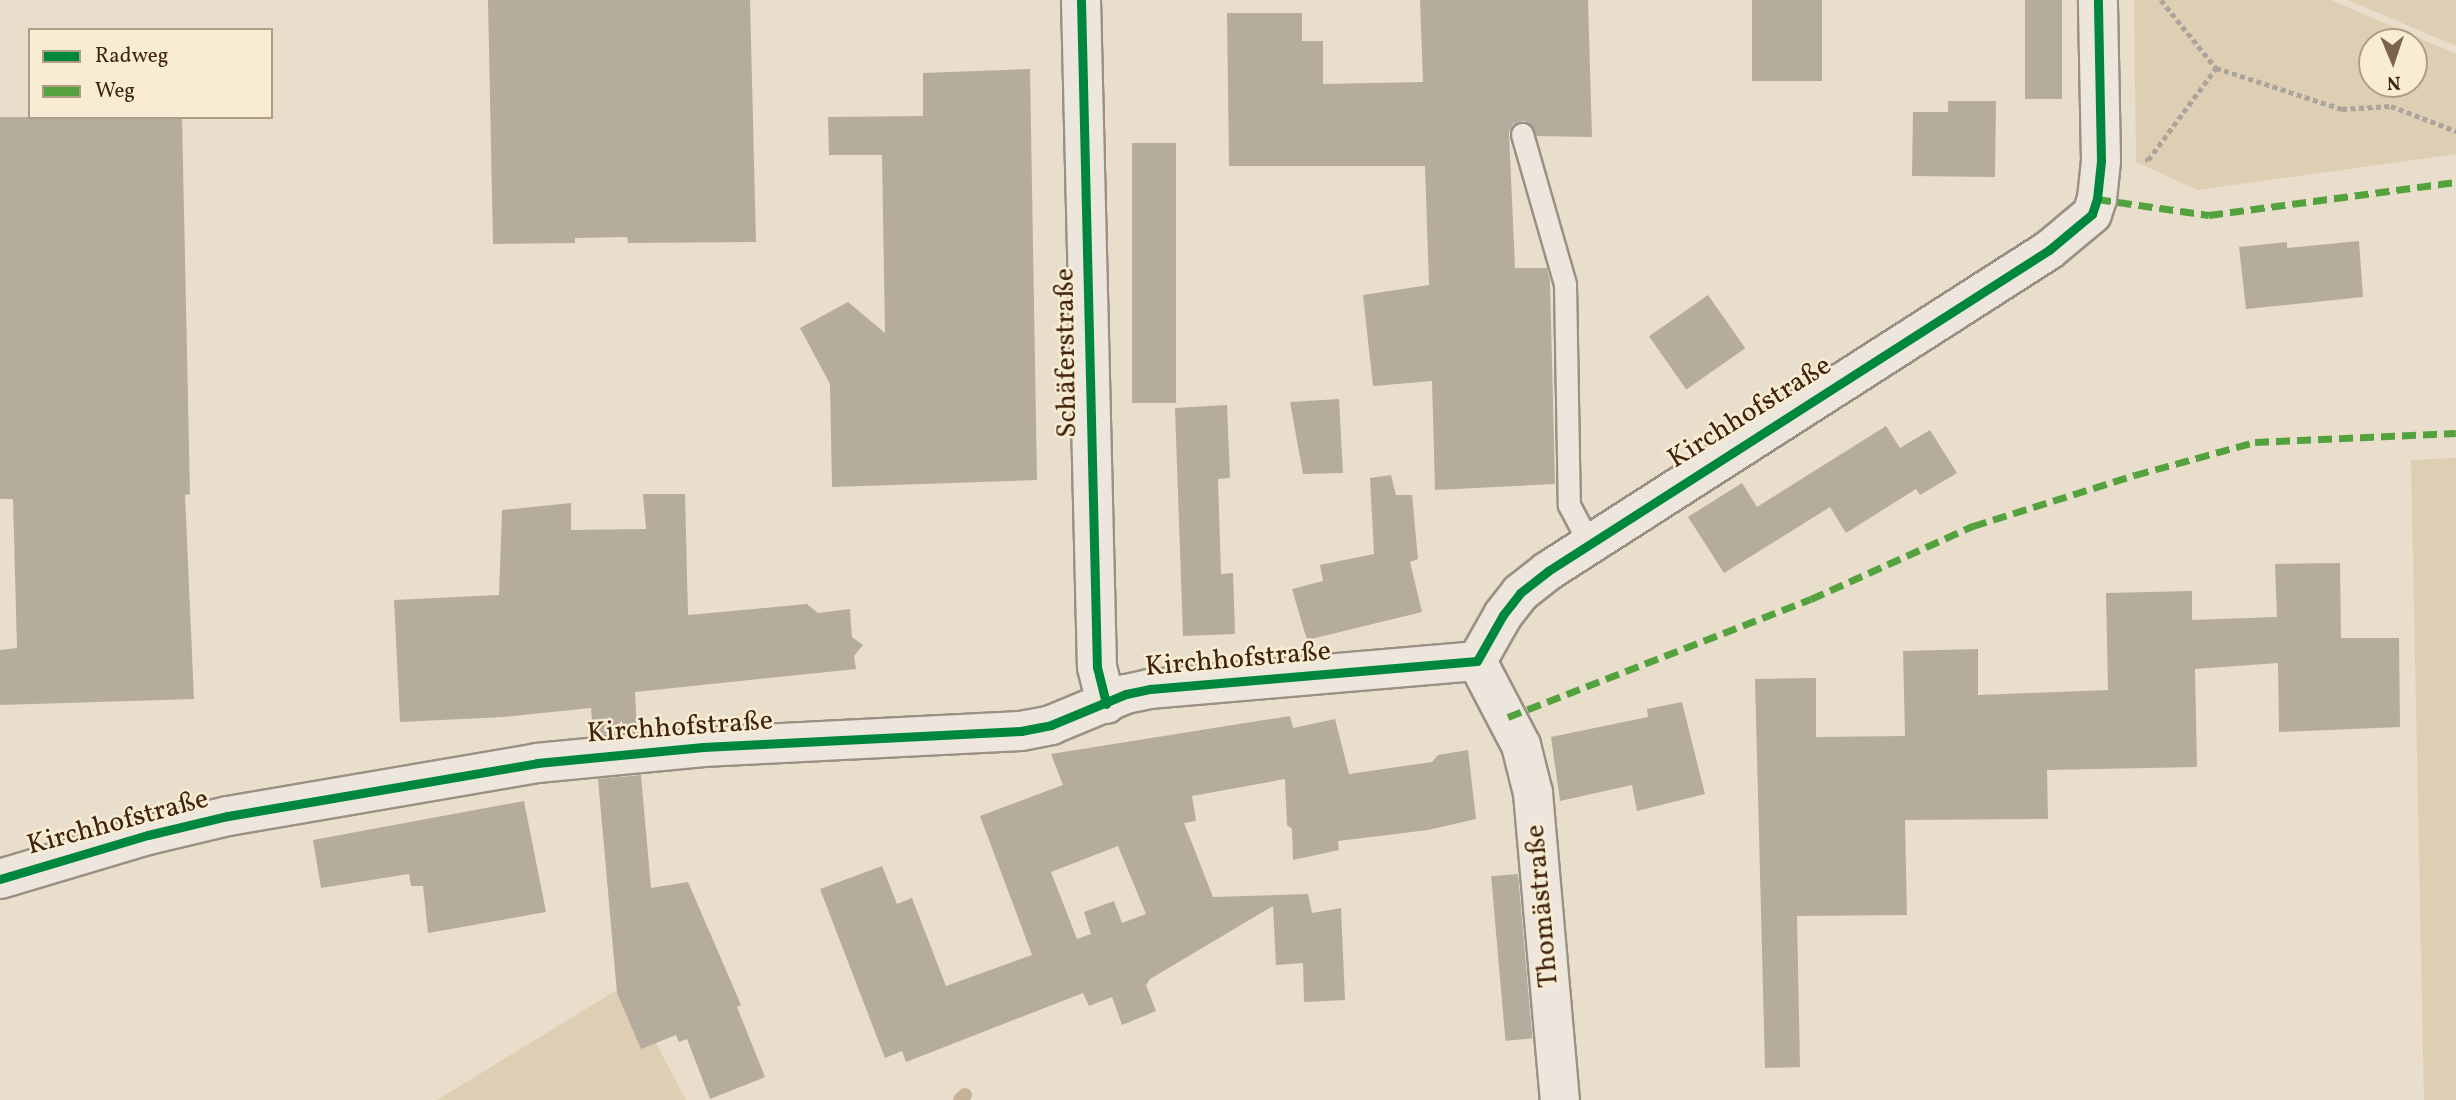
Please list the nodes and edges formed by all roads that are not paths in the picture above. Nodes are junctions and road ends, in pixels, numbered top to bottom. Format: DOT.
graph roads {
  1 [pos="1082,0"];
  2 [pos="2098,0"];
  3 [pos="1522,134"];
  4 [pos="1589,543"];
  5 [pos="1477,661"];
  6 [pos="1106,704"];
  7 [pos="0,878"];
  8 [pos="1560,1100"];
  1 -- 6 [label="street, Schäferstraße"];
  2 -- 4 [label="street, Kirchhofstraße"];
  3 -- 4 [label="lane"];
  4 -- 5 [label="street, Kirchhofstraße"];
  5 -- 6 [label="street, Kirchhofstraße"];
  5 -- 8 [label="street, Thomästraße"];
  6 -- 7 [label="street, Kirchhofstraße"];
}
